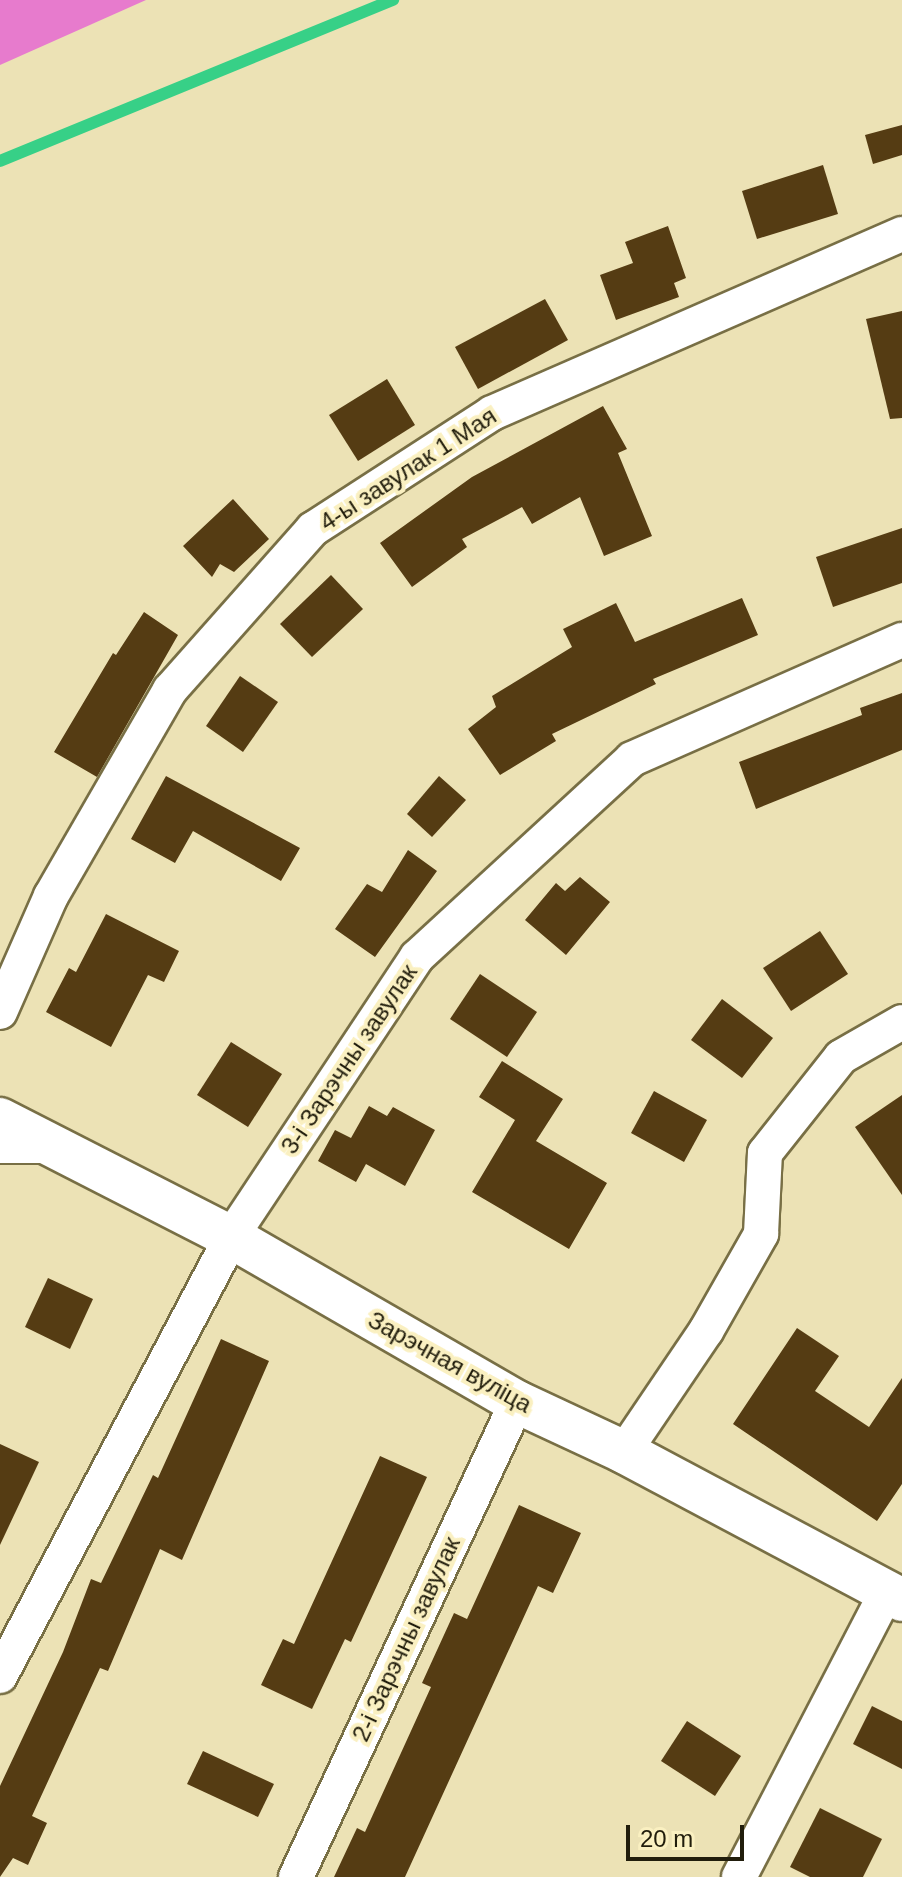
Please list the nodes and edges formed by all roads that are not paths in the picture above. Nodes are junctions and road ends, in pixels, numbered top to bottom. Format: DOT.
graph roads {
  1 [pos="902,234"];
  2 [pos="902,640"];
  3 [pos="0,1012"];
  4 [pos="902,1022"];
  5 [pos="0,1119"];
  6 [pos="0,1146"];
  7 [pos="54,1146"];
  8 [pos="231,1237"];
  9 [pos="517,1402"];
  10 [pos="624,1452"];
  11 [pos="897,1589"];
  12 [pos="0,1676"];
  13 [pos="296,1877"];
  14 [pos="739,1877"];
  1 -- 3 [label="street, 4-ы завулак 1 Мая"];
  2 -- 8 [label="street, 3-і Зарэчны завулак"];
  4 -- 10 [label="street"];
  5 -- 7 [label="street, Зарэчная вуліца"];
  6 -- 7 [label="street"];
  7 -- 8 [label="street, Зарэчная вуліца"];
  8 -- 9 [label="street, Зарэчная вуліца"];
  8 -- 12 [label="street, 3-і Зарэчны завулак"];
  9 -- 10 [label="street, Зарэчная вуліца"];
  9 -- 13 [label="street, 2-і Зарэчны завулак"];
  10 -- 11 [label="street, Зарэчная вуліца"];
  11 -- 14 [label="street"];
}
